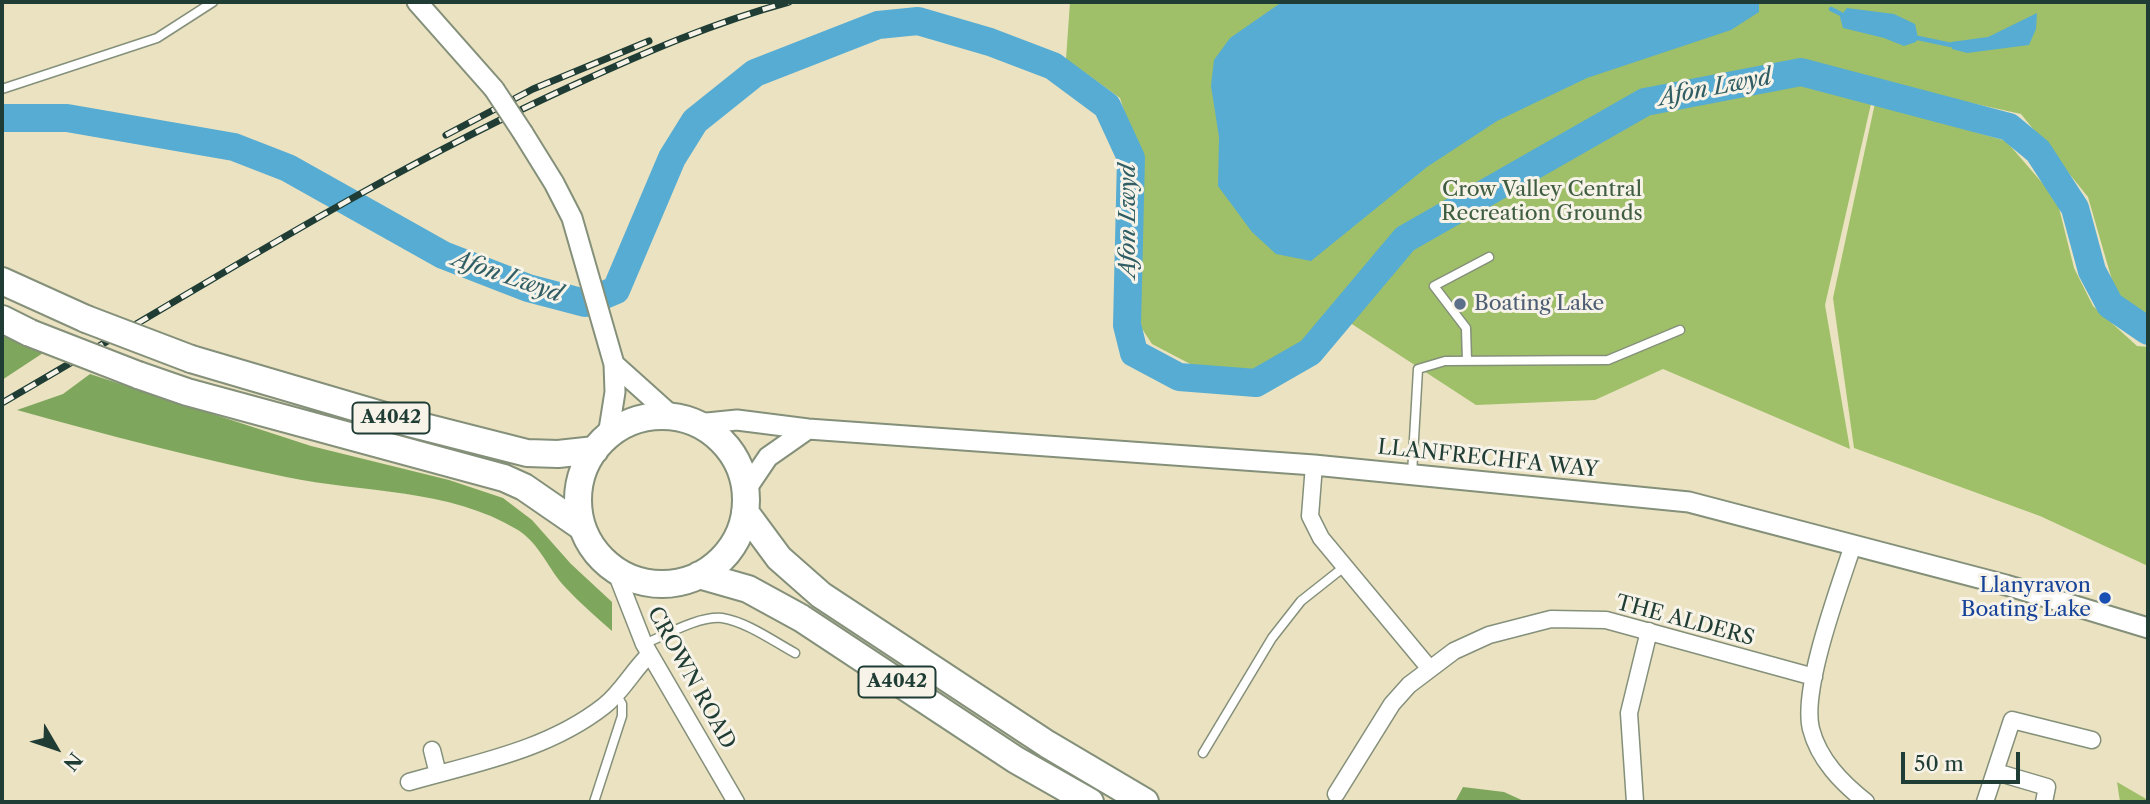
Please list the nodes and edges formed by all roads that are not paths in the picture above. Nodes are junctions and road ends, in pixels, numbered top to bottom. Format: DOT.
graph roads {
  1 [pos="213,2"];
  2 [pos="418,2"];
  3 [pos="2,89"];
  4 [pos="1489,257"];
  5 [pos="2,281"];
  6 [pos="2,319"];
  7 [pos="1680,330"];
  8 [pos="1467,361"];
  9 [pos="614,364"];
  10 [pos="685,421"];
  11 [pos="808,429"];
  12 [pos="601,443"];
  13 [pos="1314,466"];
  14 [pos="1412,474"];
  15 [pos="745,501"];
  16 [pos="582,527"];
  17 [pos="1853,545"];
  18 [pos="1344,567"];
  19 [pos="615,570"];
  20 [pos="699,575"];
  21 [pos="2148,628"];
  22 [pos="1649,631"];
  23 [pos="647,649"];
  24 [pos="796,653"];
  25 [pos="1430,669"];
  26 [pos="1814,677"];
  27 [pos="616,694"];
  28 [pos="2092,740"];
  29 [pos="432,750"];
  30 [pos="1203,752"];
  31 [pos="1996,772"];
  32 [pos="438,774"];
  33 [pos="409,782"];
  34 [pos="1336,794"];
  35 [pos="594,802"];
  36 [pos="736,802"];
  37 [pos="1090,802"];
  38 [pos="1145,802"];
  39 [pos="1635,802"];
  40 [pos="1866,802"];
  41 [pos="1985,802"];
  42 [pos="2044,802"];
  1 -- 3 [label="lane"];
  2 -- 9 [label="street, bridge"];
  4 -- 8 [label="lane"];
  5 -- 12 [label="highway, A4042, bridge"];
  6 -- 16 [label="highway, A4042, bridge"];
  7 -- 8 [label="lane"];
  8 -- 14 [label="lane"];
  9 -- 10 [label="street"];
  9 -- 12 [label="street"];
  10 -- 11 [label="street, LLANFRECHFA WAY"];
  10 -- 12 [label="highway"];
  10 -- 15 [label="highway"];
  11 -- 13 [label="street, LLANFRECHFA WAY"];
  11 -- 15 [label="street"];
  12 -- 16 [label="highway"];
  13 -- 14 [label="street, LLANFRECHFA WAY"];
  13 -- 18 [label="street"];
  14 -- 17 [label="street, LLANFRECHFA WAY"];
  15 -- 20 [label="highway"];
  15 -- 38 [label="highway, A4042"];
  16 -- 19 [label="highway"];
  17 -- 21 [label="street, LLANFRECHFA WAY"];
  17 -- 26 [label="street"];
  18 -- 25 [label="street"];
  18 -- 30 [label="lane"];
  19 -- 20 [label="highway"];
  19 -- 23 [label="street, CROWN ROAD"];
  20 -- 37 [label="highway, A4042"];
  22 -- 25 [label="street, THE ALDERS"];
  22 -- 26 [label="street, THE ALDERS"];
  22 -- 39 [label="street"];
  23 -- 24 [label="lane"];
  23 -- 27 [label="street"];
  23 -- 36 [label="street, CROWN ROAD"];
  25 -- 34 [label="street, THE ALDERS"];
  26 -- 40 [label="street"];
  27 -- 32 [label="street"];
  27 -- 35 [label="lane"];
  28 -- 31 [label="street"];
  29 -- 32 [label="street"];
  31 -- 41 [label="street"];
  31 -- 42 [label="street"];
  32 -- 33 [label="street"];
}
